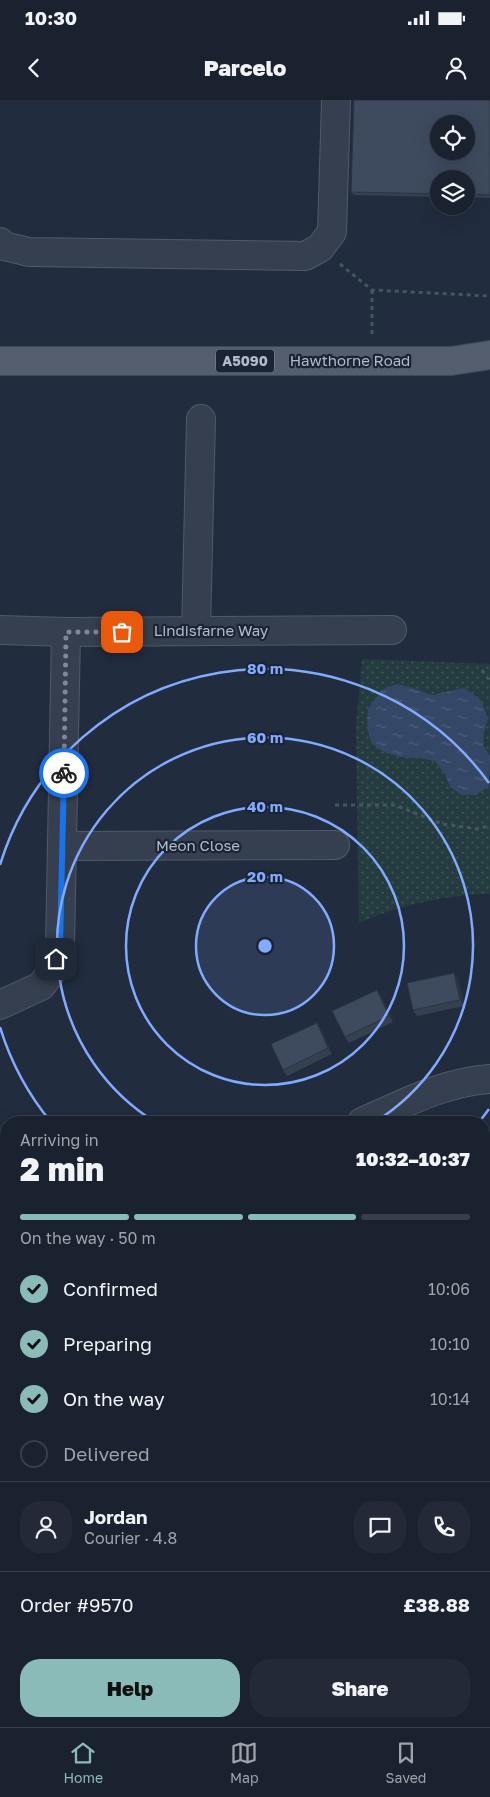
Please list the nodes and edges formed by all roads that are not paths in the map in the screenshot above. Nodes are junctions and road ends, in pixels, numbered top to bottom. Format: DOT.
graph roads {
  1 [pos="336,100"];
  2 [pos="0,242"];
  3 [pos="490,355"];
  4 [pos="0,361"];
  5 [pos="200,420"];
  6 [pos="0,630"];
  7 [pos="392,630"];
  8 [pos="196,631"];
  9 [pos="66,632"];
  10 [pos="334,845"];
  11 [pos="62,846"];
  12 [pos="0,1005"];
  13 [pos="490,1079"];
  14 [pos="375,1116"];
  1 -- 2 [label="street"];
  3 -- 4 [label="main road, Hawthorne Road / A5090"];
  5 -- 8 [label="street"];
  6 -- 9 [label="street, Lindisfarne Way"];
  7 -- 8 [label="street, Lindisfarne Way"];
  8 -- 9 [label="street, Lindisfarne Way"];
  9 -- 11 [label="street"];
  10 -- 11 [label="street, Meon Close"];
  11 -- 12 [label="street"];
  13 -- 14 [label="street"];
}
